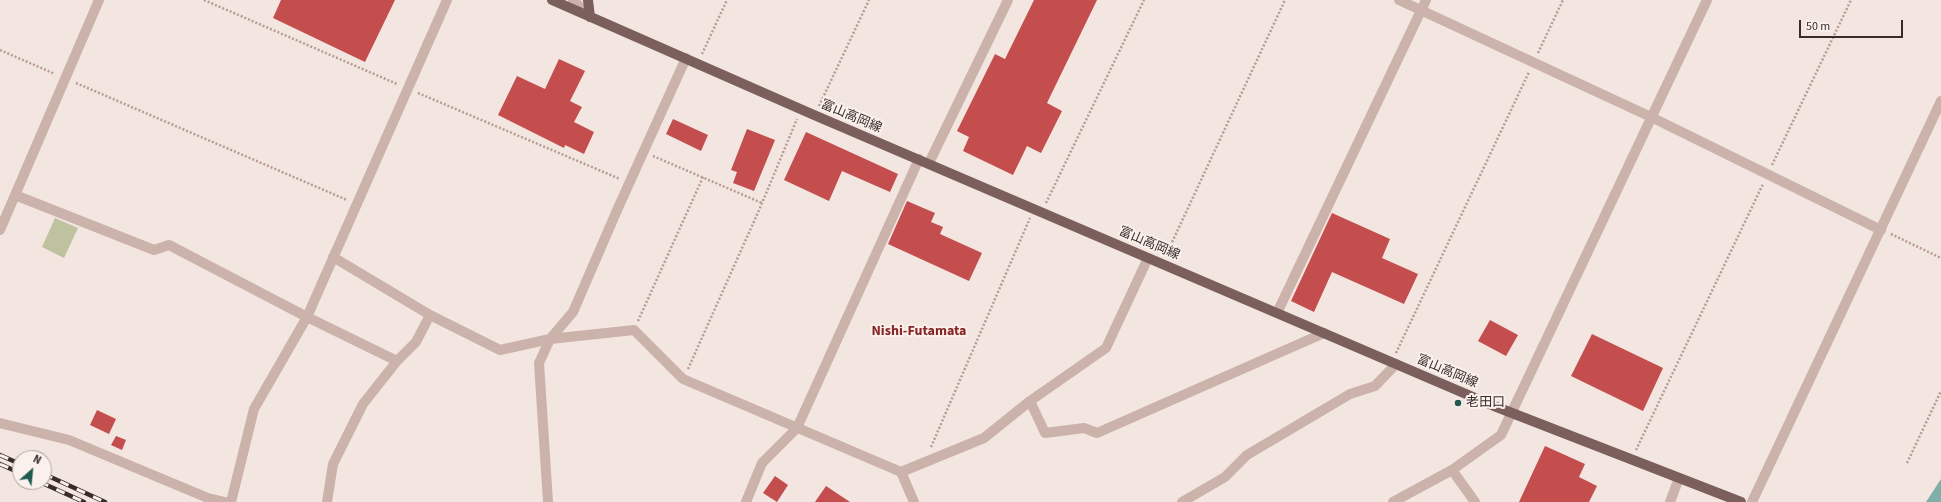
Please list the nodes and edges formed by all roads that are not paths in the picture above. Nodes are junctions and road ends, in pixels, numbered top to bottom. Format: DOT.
graph roads {
  1 [pos="99,0"];
  2 [pos="447,0"];
  3 [pos="552,0"];
  4 [pos="573,0"];
  5 [pos="588,0"];
  6 [pos="1008,0"];
  7 [pos="1399,0"];
  8 [pos="1426,0"];
  9 [pos="1707,0"];
  10 [pos="1421,10"];
  11 [pos="590,17"];
  12 [pos="686,58"];
  13 [pos="1941,101"];
  14 [pos="1651,117"];
  15 [pos="919,159"];
  16 [pos="930,163"];
  17 [pos="15,195"];
  18 [pos="0,230"];
  19 [pos="1881,230"];
  20 [pos="333,257"];
  21 [pos="1148,258"];
  22 [pos="1277,313"];
  23 [pos="430,315"];
  24 [pos="307,317"];
  25 [pos="1324,333"];
  26 [pos="550,339"];
  27 [pos="397,361"];
  28 [pos="1394,363"];
  29 [pos="1030,401"];
  30 [pos="1512,413"];
  31 [pos="0,423"];
  32 [pos="797,428"];
  33 [pos="1452,470"];
  34 [pos="901,472"];
  35 [pos="1679,478"];
  36 [pos="1185,501"];
  37 [pos="225,502"];
  38 [pos="231,502"];
  39 [pos="327,502"];
  40 [pos="548,502"];
  41 [pos="746,502"];
  42 [pos="914,502"];
  43 [pos="1393,502"];
  44 [pos="1475,502"];
  45 [pos="1670,502"];
  46 [pos="1741,502"];
  47 [pos="1752,502"];
  1 -- 17 [label="street"];
  2 -- 20 [label="street"];
  3 -- 11 [label="main road, 富山高岡線"];
  4 -- 11 [label="street"];
  5 -- 11 [label="main road"];
  6 -- 16 [label="street"];
  7 -- 10 [label="street"];
  8 -- 10 [label="street"];
  9 -- 14 [label="street"];
  10 -- 14 [label="street"];
  10 -- 22 [label="street"];
  11 -- 12 [label="main road, 富山高岡線"];
  12 -- 15 [label="main road, 富山高岡線"];
  12 -- 26 [label="street"];
  13 -- 19 [label="street"];
  14 -- 19 [label="street"];
  14 -- 30 [label="street"];
  15 -- 16 [label="main road, 富山高岡線"];
  15 -- 32 [label="street"];
  16 -- 21 [label="main road, 富山高岡線"];
  17 -- 18 [label="street"];
  17 -- 24 [label="street"];
  19 -- 47 [label="street"];
  20 -- 23 [label="street"];
  20 -- 24 [label="street"];
  21 -- 22 [label="main road, 富山高岡線"];
  21 -- 29 [label="street"];
  22 -- 25 [label="main road, 富山高岡線"];
  23 -- 26 [label="street"];
  23 -- 27 [label="street"];
  24 -- 27 [label="street"];
  24 -- 38 [label="street"];
  25 -- 28 [label="main road, 富山高岡線"];
  25 -- 29 [label="street"];
  26 -- 32 [label="street"];
  26 -- 40 [label="street"];
  27 -- 39 [label="street"];
  28 -- 30 [label="main road, 富山高岡線"];
  28 -- 36 [label="street"];
  29 -- 34 [label="street"];
  30 -- 33 [label="street"];
  30 -- 35 [label="main road, 富山高岡線"];
  31 -- 37 [label="street"];
  32 -- 34 [label="street"];
  32 -- 41 [label="street"];
  33 -- 43 [label="street"];
  33 -- 44 [label="street"];
  34 -- 42 [label="street"];
  35 -- 45 [label="street"];
  35 -- 46 [label="main road, 富山高岡線"];
}
